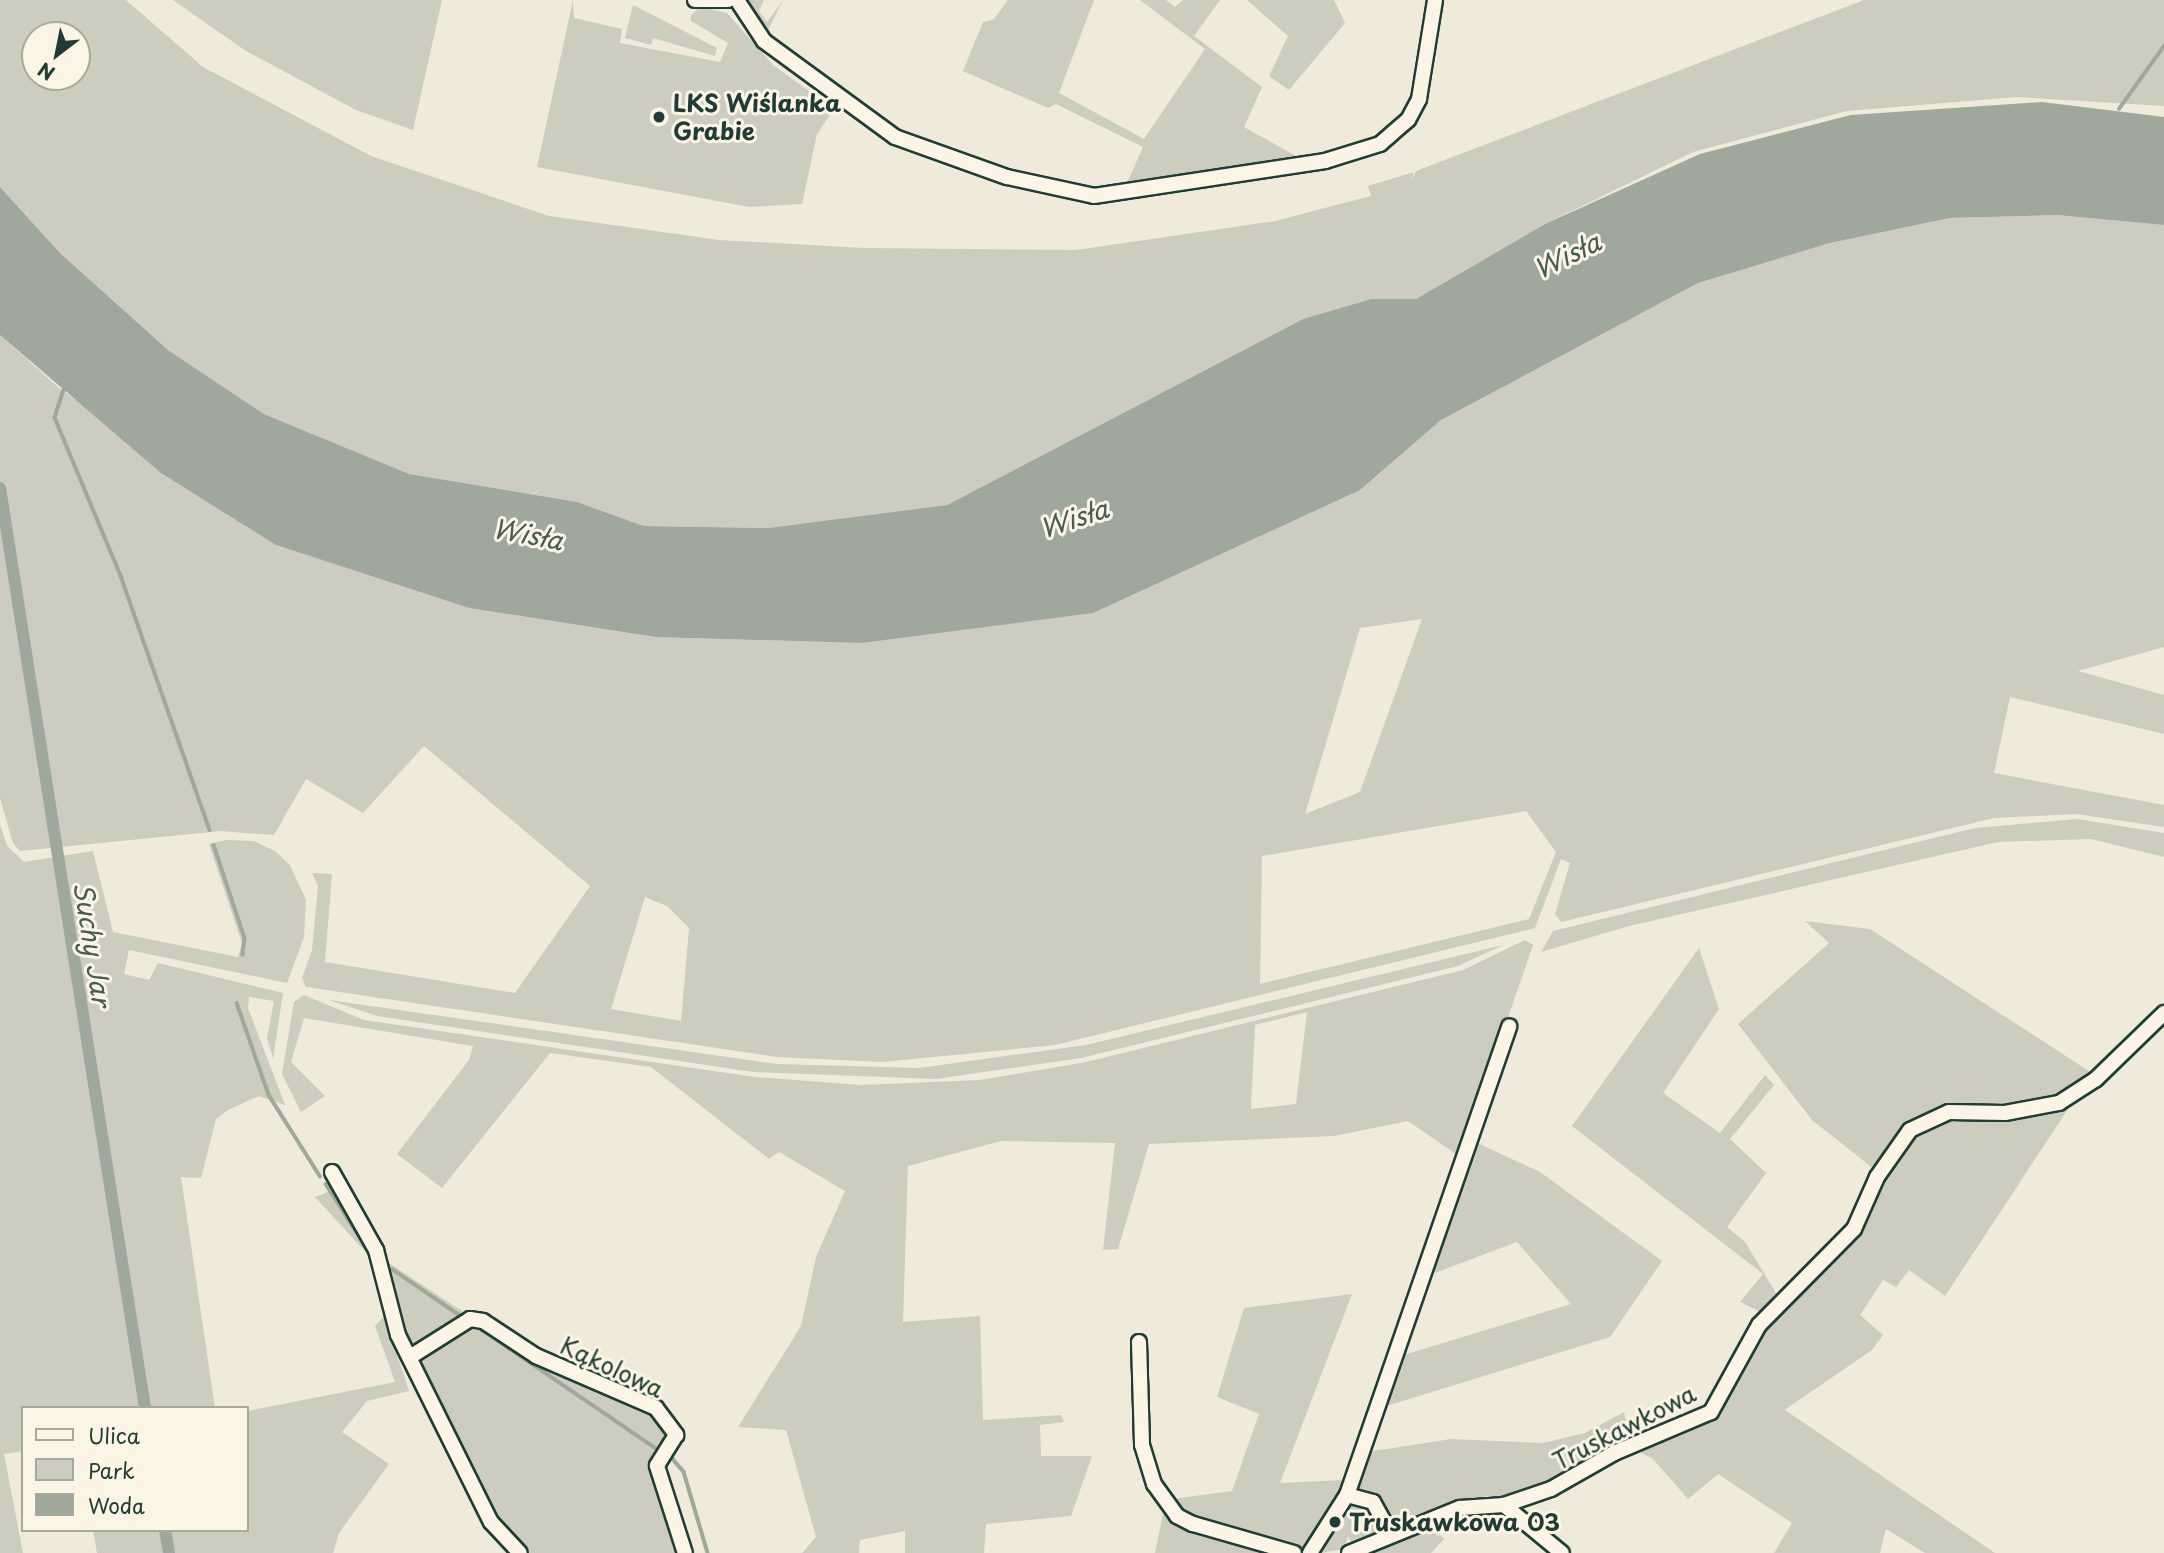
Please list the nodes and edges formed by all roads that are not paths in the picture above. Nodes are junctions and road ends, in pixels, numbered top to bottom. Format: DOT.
graph roads {
  1 [pos="695,0"];
  2 [pos="729,0"];
  3 [pos="737,0"];
  4 [pos="1435,0"];
  5 [pos="2164,1013"];
  6 [pos="1509,1026"];
  7 [pos="332,1172"];
  8 [pos="1139,1342"];
  9 [pos="410,1357"];
  10 [pos="1347,1495"];
  11 [pos="1504,1505"];
  12 [pos="1390,1533"];
  13 [pos="520,1553"];
  14 [pos="685,1553"];
  15 [pos="1294,1553"];
  16 [pos="1310,1553"];
  17 [pos="1349,1553"];
  18 [pos="1562,1553"];
  1 -- 2 [label="street"];
  3 -- 4 [label="street"];
  5 -- 11 [label="street, Truskawkowa"];
  6 -- 10 [label="street"];
  7 -- 9 [label="street"];
  8 -- 15 [label="street"];
  9 -- 13 [label="street"];
  9 -- 14 [label="street, Kąkolowa"];
  10 -- 12 [label="street"];
  10 -- 16 [label="street"];
  11 -- 12 [label="street, Truskawkowa"];
  11 -- 18 [label="street"];
  12 -- 17 [label="street, Truskawkowa"];
}
